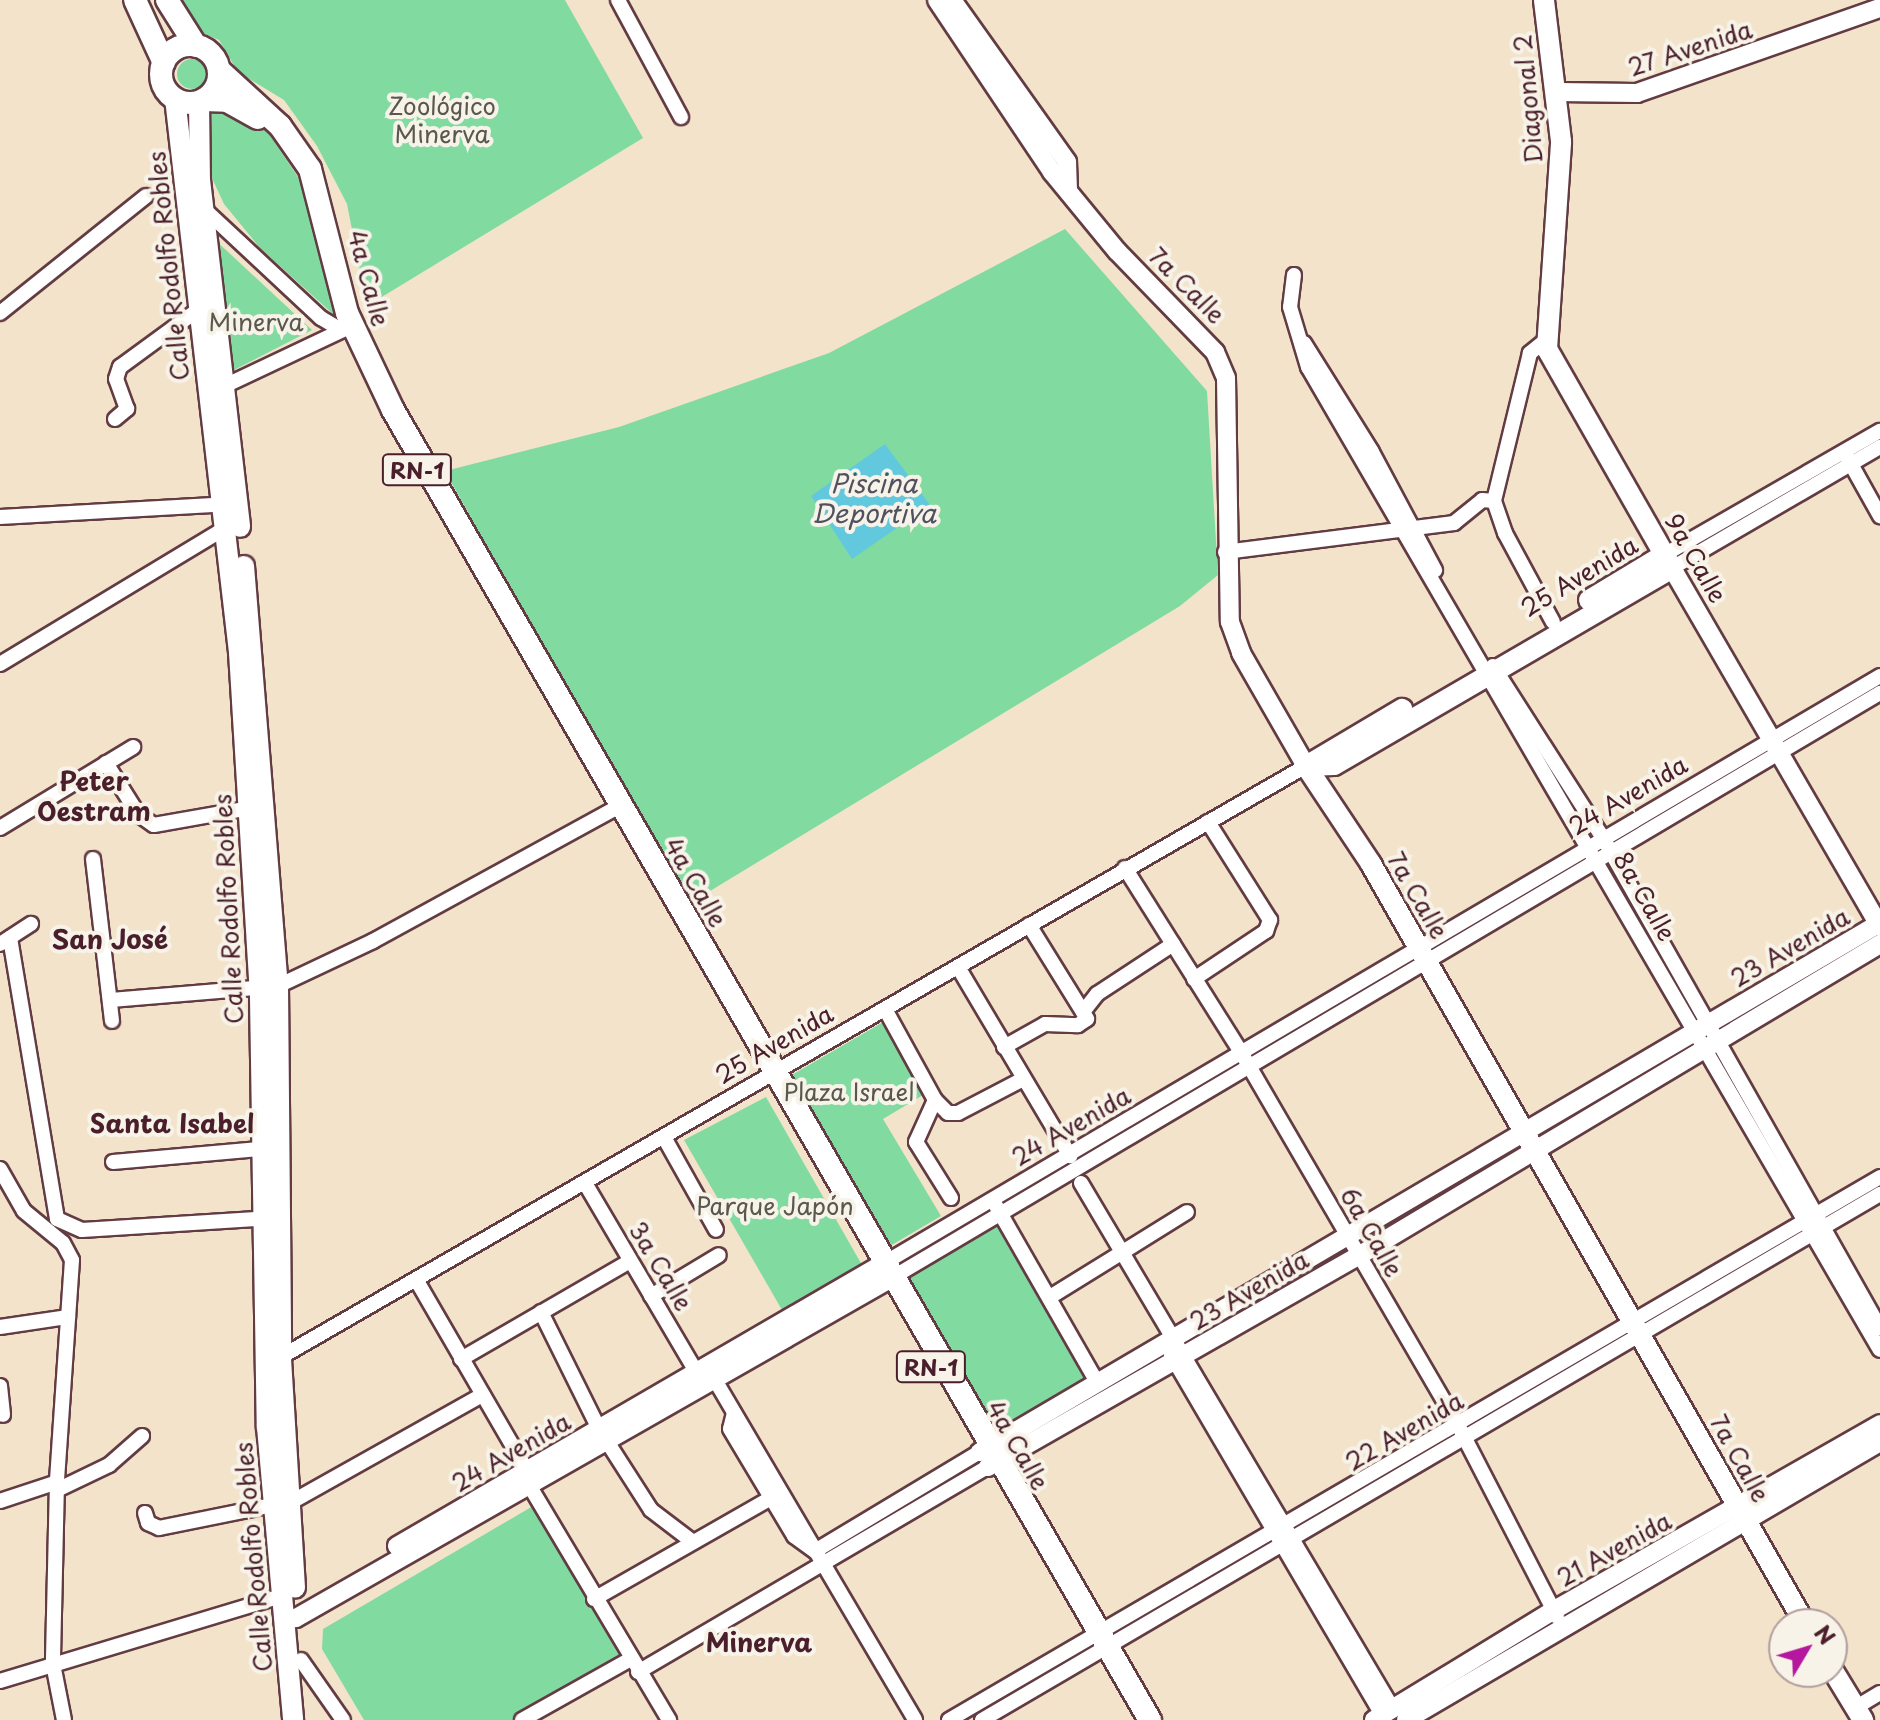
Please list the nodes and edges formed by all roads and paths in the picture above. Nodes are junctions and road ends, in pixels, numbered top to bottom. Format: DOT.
graph roads {
  1 [pos="135,0"];
  2 [pos="167,0"];
  3 [pos="618,0"];
  4 [pos="937,0"];
  5 [pos="952,0"];
  6 [pos="1544,0"];
  7 [pos="1880,8"];
  8 [pos="196,46"];
  9 [pos="164,63"];
  10 [pos="219,70"];
  11 [pos="1557,92"];
  12 [pos="175,98"];
  13 [pos="201,100"];
  14 [pos="681,117"];
  15 [pos="1068,188"];
  16 [pos="1558,194"];
  17 [pos="146,196"];
  18 [pos="203,208"];
  19 [pos="1294,275"];
  20 [pos="198,310"];
  21 [pos="0,313"];
  22 [pos="346,329"];
  23 [pos="1546,340"];
  24 [pos="216,390"];
  25 [pos="115,419"];
  26 [pos="1880,431"];
  27 [pos="1880,447"];
  28 [pos="1848,458"];
  29 [pos="1494,501"];
  30 [pos="232,515"];
  31 [pos="1880,516"];
  32 [pos="0,517"];
  33 [pos="1408,528"];
  34 [pos="1225,552"];
  35 [pos="1668,561"];
  36 [pos="1553,622"];
  37 [pos="0,664"];
  38 [pos="1487,668"];
  39 [pos="1880,676"];
  40 [pos="1880,693"];
  41 [pos="1775,746"];
  42 [pos="133,747"];
  43 [pos="106,763"];
  44 [pos="1306,766"];
  45 [pos="256,807"];
  46 [pos="617,807"];
  47 [pos="1208,822"];
  48 [pos="0,828"];
  49 [pos="1597,841"];
  50 [pos="1605,856"];
  51 [pos="93,859"];
  52 [pos="1125,868"];
  53 [pos="31,924"];
  54 [pos="1879,924"];
  55 [pos="1029,925"];
  56 [pos="5,941"];
  57 [pos="1173,944"];
  58 [pos="1880,944"];
  59 [pos="1423,954"];
  60 [pos="958,967"];
  61 [pos="1194,979"];
  62 [pos="268,987"];
  63 [pos="111,1000"];
  64 [pos="885,1009"];
  65 [pos="1083,1012"];
  66 [pos="112,1021"];
  67 [pos="1703,1026"];
  68 [pos="1714,1045"];
  69 [pos="1004,1047"];
  70 [pos="1246,1061"];
  71 [pos="772,1074"];
  72 [pos="1023,1079"];
  73 [pos="935,1100"];
  74 [pos="665,1139"];
  75 [pos="1530,1141"];
  76 [pos="272,1148"];
  77 [pos="1070,1156"];
  78 [pos="113,1162"];
  79 [pos="0,1169"];
  80 [pos="1880,1177"];
  81 [pos="585,1183"];
  82 [pos="1081,1183"];
  83 [pos="1880,1194"];
  84 [pos="951,1198"];
  85 [pos="996,1206"];
  86 [pos="1187,1212"];
  87 [pos="274,1218"];
  88 [pos="1815,1224"];
  89 [pos="716,1230"];
  90 [pos="1350,1238"];
  91 [pos="1121,1251"];
  92 [pos="719,1255"];
  93 [pos="1360,1255"];
  94 [pos="630,1261"];
  95 [pos="886,1273"];
  96 [pos="417,1281"];
  97 [pos="651,1296"];
  98 [pos="1050,1297"];
  99 [pos="541,1312"];
  100 [pos="68,1317"];
  101 [pos="0,1327"];
  102 [pos="1638,1327"];
  103 [pos="1880,1328"];
  104 [pos="1174,1350"];
  105 [pos="1880,1350"];
  106 [pos="461,1359"];
  107 [pos="274,1361"];
  108 [pos="708,1373"];
  109 [pos="1098,1384"];
  110 [pos="0,1386"];
  111 [pos="482,1395"];
  112 [pos="734,1413"];
  113 [pos="3,1415"];
  114 [pos="1880,1424"];
  115 [pos="1461,1430"];
  116 [pos="602,1435"];
  117 [pos="142,1436"];
  118 [pos="1880,1442"];
  119 [pos="988,1457"];
  120 [pos="528,1478"];
  121 [pos="57,1486"];
  122 [pos="771,1498"];
  123 [pos="0,1501"];
  124 [pos="281,1504"];
  125 [pos="145,1513"];
  126 [pos="1741,1515"];
  127 [pos="1282,1534"];
  128 [pos="693,1542"];
  129 [pos="819,1557"];
  130 [pos="594,1599"];
  131 [pos="1796,1608"];
  132 [pos="290,1609"];
  133 [pos="1556,1609"];
  134 [pos="1559,1629"];
  135 [pos="1096,1642"];
  136 [pos="301,1660"];
  137 [pos="53,1664"];
  138 [pos="634,1666"];
  139 [pos="0,1681"];
  140 [pos="1843,1688"];
  141 [pos="1880,1693"];
  142 [pos="1880,1702"];
  143 [pos="1859,1714"];
  144 [pos="1389,1716"];
  145 [pos="531,1718"];
  146 [pos="64,1720"];
  147 [pos="293,1720"];
  148 [pos="305,1720"];
  149 [pos="343,1720"];
  150 [pos="669,1720"];
  151 [pos="915,1720"];
  152 [pos="949,1720"];
  153 [pos="982,1720"];
  154 [pos="1134,1720"];
  155 [pos="1150,1720"];
  1 -- 9 [label="main road"];
  2 -- 8 [label="main road, RN-1"];
  3 -- 14 [label="street"];
  4 -- 15 [label="street, 7a Calle"];
  5 -- 15 [label="street, 7a Calle"];
  6 -- 11 [label="main road, Diagonal 2"];
  7 -- 11 [label="street, 27 Avenida"];
  8 -- 9 [label="main road"];
  8 -- 10 [label="main road, RN-1"];
  9 -- 12 [label="main road"];
  10 -- 13 [label="main road"];
  10 -- 22 [label="main road, 4a Calle / RN-1"];
  11 -- 16 [label="main road, Diagonal 2"];
  12 -- 13 [label="main road, RN-1"];
  12 -- 20 [label="main road, Calle Rodolfo Robles"];
  13 -- 18 [label="main road, Calle Rodolfo Robles"];
  13 -- 22 [label="main road, 4a Calle / RN-1"];
  15 -- 34 [label="street, 7a Calle"];
  16 -- 23 [label="main road, 9a Calle"];
  17 -- 21 [label="street"];
  18 -- 22 [label="street"];
  18 -- 24 [label="main road, Calle Rodolfo Robles"];
  19 -- 33 [label="street, 8a Calle"];
  20 -- 24 [label="main road, Calle Rodolfo Robles"];
  20 -- 25 [label="street"];
  22 -- 24 [label="street"];
  22 -- 46 [label="main road, 4a Calle / RN-1"];
  23 -- 29 [label="street"];
  23 -- 35 [label="main road, 9a Calle"];
  24 -- 30 [label="main road, Calle Rodolfo Robles"];
  26 -- 28 [label="street, 25 Avenida"];
  27 -- 28 [label="street, 25 Avenida"];
  28 -- 31 [label="street"];
  28 -- 35 [label="street, 25 Avenida"];
  29 -- 33 [label="street"];
  29 -- 36 [label="street"];
  30 -- 32 [label="street"];
  30 -- 37 [label="street"];
  30 -- 45 [label="main road, Calle Rodolfo Robles"];
  33 -- 34 [label="street"];
  33 -- 38 [label="street, 8a Calle"];
  34 -- 44 [label="street, 7a Calle"];
  35 -- 36 [label="main road, 25 Avenida"];
  35 -- 38 [label="main road, 25 Avenida"];
  35 -- 41 [label="street, 9a Calle"];
  36 -- 38 [label="main road, 25 Avenida"];
  38 -- 44 [label="main road, 25 Avenida"];
  38 -- 49 [label="street, 8a Calle"];
  39 -- 41 [label="street, 24 Avenida"];
  40 -- 41 [label="street, 24 Avenida"];
  41 -- 49 [label="street, 24 Avenida"];
  41 -- 50 [label="street, 24 Avenida"];
  41 -- 54 [label="street, 9a Calle"];
  42 -- 43 [label="street"];
  43 -- 45 [label="street"];
  43 -- 48 [label="street"];
  44 -- 47 [label="street, 25 Avenida"];
  44 -- 59 [label="main road, 7a Calle"];
  45 -- 62 [label="main road, Calle Rodolfo Robles"];
  46 -- 62 [label="street"];
  46 -- 71 [label="main road, 4a Calle / RN-1"];
  47 -- 52 [label="street, 25 Avenida"];
  47 -- 61 [label="street"];
  49 -- 50 [label="street, 8a Calle"];
  49 -- 59 [label="street, 24 Avenida"];
  50 -- 59 [label="street, 24 Avenida"];
  50 -- 67 [label="street, 8a Calle"];
  51 -- 63 [label="street"];
  52 -- 55 [label="street, 25 Avenida"];
  52 -- 57 [label="street, 6a Calle"];
  53 -- 56 [label="street"];
  54 -- 67 [label="street, 23 Avenida"];
  55 -- 60 [label="street, 25 Avenida"];
  55 -- 65 [label="street"];
  56 -- 87 [label="street"];
  57 -- 61 [label="street, 6a Calle"];
  57 -- 65 [label="street"];
  58 -- 68 [label="street, 23 Avenida"];
  59 -- 70 [label="street, 24 Avenida"];
  59 -- 75 [label="main road, 7a Calle"];
  60 -- 64 [label="street, 25 Avenida"];
  60 -- 69 [label="street"];
  61 -- 70 [label="street, 6a Calle"];
  62 -- 63 [label="street"];
  62 -- 76 [label="main road, Calle Rodolfo Robles"];
  63 -- 66 [label="street"];
  64 -- 71 [label="street, 25 Avenida"];
  64 -- 73 [label="street"];
  65 -- 69 [label="street"];
  67 -- 68 [label="street, 8a Calle"];
  67 -- 75 [label="street, 23 Avenida"];
  68 -- 75 [label="street, 23 Avenida"];
  68 -- 88 [label="street, 8a Calle"];
  69 -- 72 [label="street"];
  70 -- 77 [label="street, 24 Avenida"];
  70 -- 85 [label="street, 24 Avenida"];
  70 -- 90 [label="street, 6a Calle"];
  71 -- 74 [label="street, 25 Avenida"];
  71 -- 95 [label="main road, 4a Calle / RN-1"];
  72 -- 73 [label="street"];
  72 -- 77 [label="street"];
  73 -- 84 [label="street"];
  74 -- 81 [label="street, 25 Avenida"];
  74 -- 89 [label="street"];
  75 -- 90 [label="street, 23 Avenida"];
  75 -- 93 [label="street, 23 Avenida"];
  75 -- 102 [label="main road, 7a Calle"];
  76 -- 78 [label="street"];
  76 -- 87 [label="main road, Calle Rodolfo Robles"];
  77 -- 85 [label="street, 24 Avenida"];
  79 -- 100 [label="street"];
  80 -- 88 [label="street, 22 Avenida"];
  81 -- 94 [label="street, 3a Calle"];
  81 -- 96 [label="street, 25 Avenida"];
  82 -- 91 [label="street"];
  83 -- 88 [label="street, 22 Avenida"];
  85 -- 95 [label="street, 24 Avenida"];
  85 -- 98 [label="street"];
  86 -- 91 [label="street"];
  87 -- 107 [label="main road, Calle Rodolfo Robles"];
  88 -- 102 [label="street, 22 Avenida"];
  88 -- 103 [label="street, 8a Calle"];
  88 -- 105 [label="street, 8a Calle"];
  90 -- 93 [label="street, 6a Calle"];
  90 -- 104 [label="street, 23 Avenida"];
  91 -- 98 [label="street"];
  91 -- 104 [label="street"];
  92 -- 97 [label="street"];
  93 -- 104 [label="street, 23 Avenida"];
  93 -- 115 [label="street, 6a Calle"];
  94 -- 97 [label="street, 3a Calle"];
  94 -- 99 [label="street"];
  95 -- 108 [label="street, 24 Avenida"];
  95 -- 119 [label="main road, 4a Calle / RN-1"];
  96 -- 106 [label="street"];
  96 -- 107 [label="street, 25 Avenida"];
  97 -- 108 [label="street, 3a Calle"];
  98 -- 109 [label="street"];
  99 -- 106 [label="street"];
  99 -- 116 [label="street"];
  100 -- 101 [label="street"];
  100 -- 121 [label="street"];
  102 -- 115 [label="street, 22 Avenida"];
  102 -- 126 [label="main road, 7a Calle"];
  104 -- 109 [label="street, 23 Avenida"];
  104 -- 119 [label="street, 23 Avenida"];
  104 -- 127 [label="street"];
  106 -- 111 [label="street"];
  107 -- 124 [label="main road, Calle Rodolfo Robles"];
  108 -- 112 [label="street, 3a Calle"];
  108 -- 116 [label="street, 24 Avenida"];
  109 -- 119 [label="street, 23 Avenida"];
  110 -- 113 [label="street"];
  111 -- 120 [label="street"];
  111 -- 124 [label="street"];
  112 -- 122 [label="street, 3a Calle"];
  112 -- 129 [label="street, 3a Calle"];
  114 -- 126 [label="street, 21 Avenida"];
  115 -- 127 [label="street, 22 Avenida"];
  115 -- 133 [label="street, 6a Calle"];
  116 -- 120 [label="street, 24 Avenida"];
  116 -- 128 [label="street"];
  117 -- 121 [label="street"];
  118 -- 126 [label="street, 21 Avenida"];
  119 -- 129 [label="street, 23 Avenida"];
  119 -- 135 [label="main road, 4a Calle / RN-1"];
  120 -- 130 [label="street"];
  120 -- 132 [label="street, 24 Avenida"];
  121 -- 123 [label="street"];
  121 -- 137 [label="street"];
  122 -- 128 [label="street"];
  122 -- 129 [label="street, 3a Calle"];
  124 -- 125 [label="street"];
  124 -- 132 [label="main road, Calle Rodolfo Robles"];
  126 -- 131 [label="main road, 7a Calle"];
  126 -- 133 [label="street, 21 Avenida"];
  126 -- 134 [label="street, 21 Avenida"];
  127 -- 135 [label="street, 22 Avenida"];
  127 -- 144 [label="street"];
  128 -- 130 [label="street"];
  129 -- 138 [label="street, 23 Avenida"];
  129 -- 151 [label="street, 3a Calle"];
  130 -- 138 [label="street"];
  132 -- 136 [label="main road, Calle Rodolfo Robles"];
  132 -- 137 [label="street"];
  132 -- 147 [label="main road, Calle Rodolfo Robles"];
  133 -- 134 [label="street, 6a Calle"];
  133 -- 144 [label="street, 21 Avenida"];
  134 -- 144 [label="street, 21 Avenida"];
  135 -- 152 [label="street, 22 Avenida"];
  135 -- 153 [label="street, 22 Avenida"];
  135 -- 154 [label="main road, 4a Calle / RN-1"];
  135 -- 155 [label="main road, 4a Calle / RN-1"];
  136 -- 148 [label="main road, Calle Rodolfo Robles"];
  136 -- 149 [label="street"];
  137 -- 139 [label="street"];
  137 -- 146 [label="street"];
  138 -- 145 [label="street, 23 Avenida"];
  138 -- 150 [label="street"];
  140 -- 143 [label="main road"];
  141 -- 143 [label="street"];
  142 -- 143 [label="street"];
}
